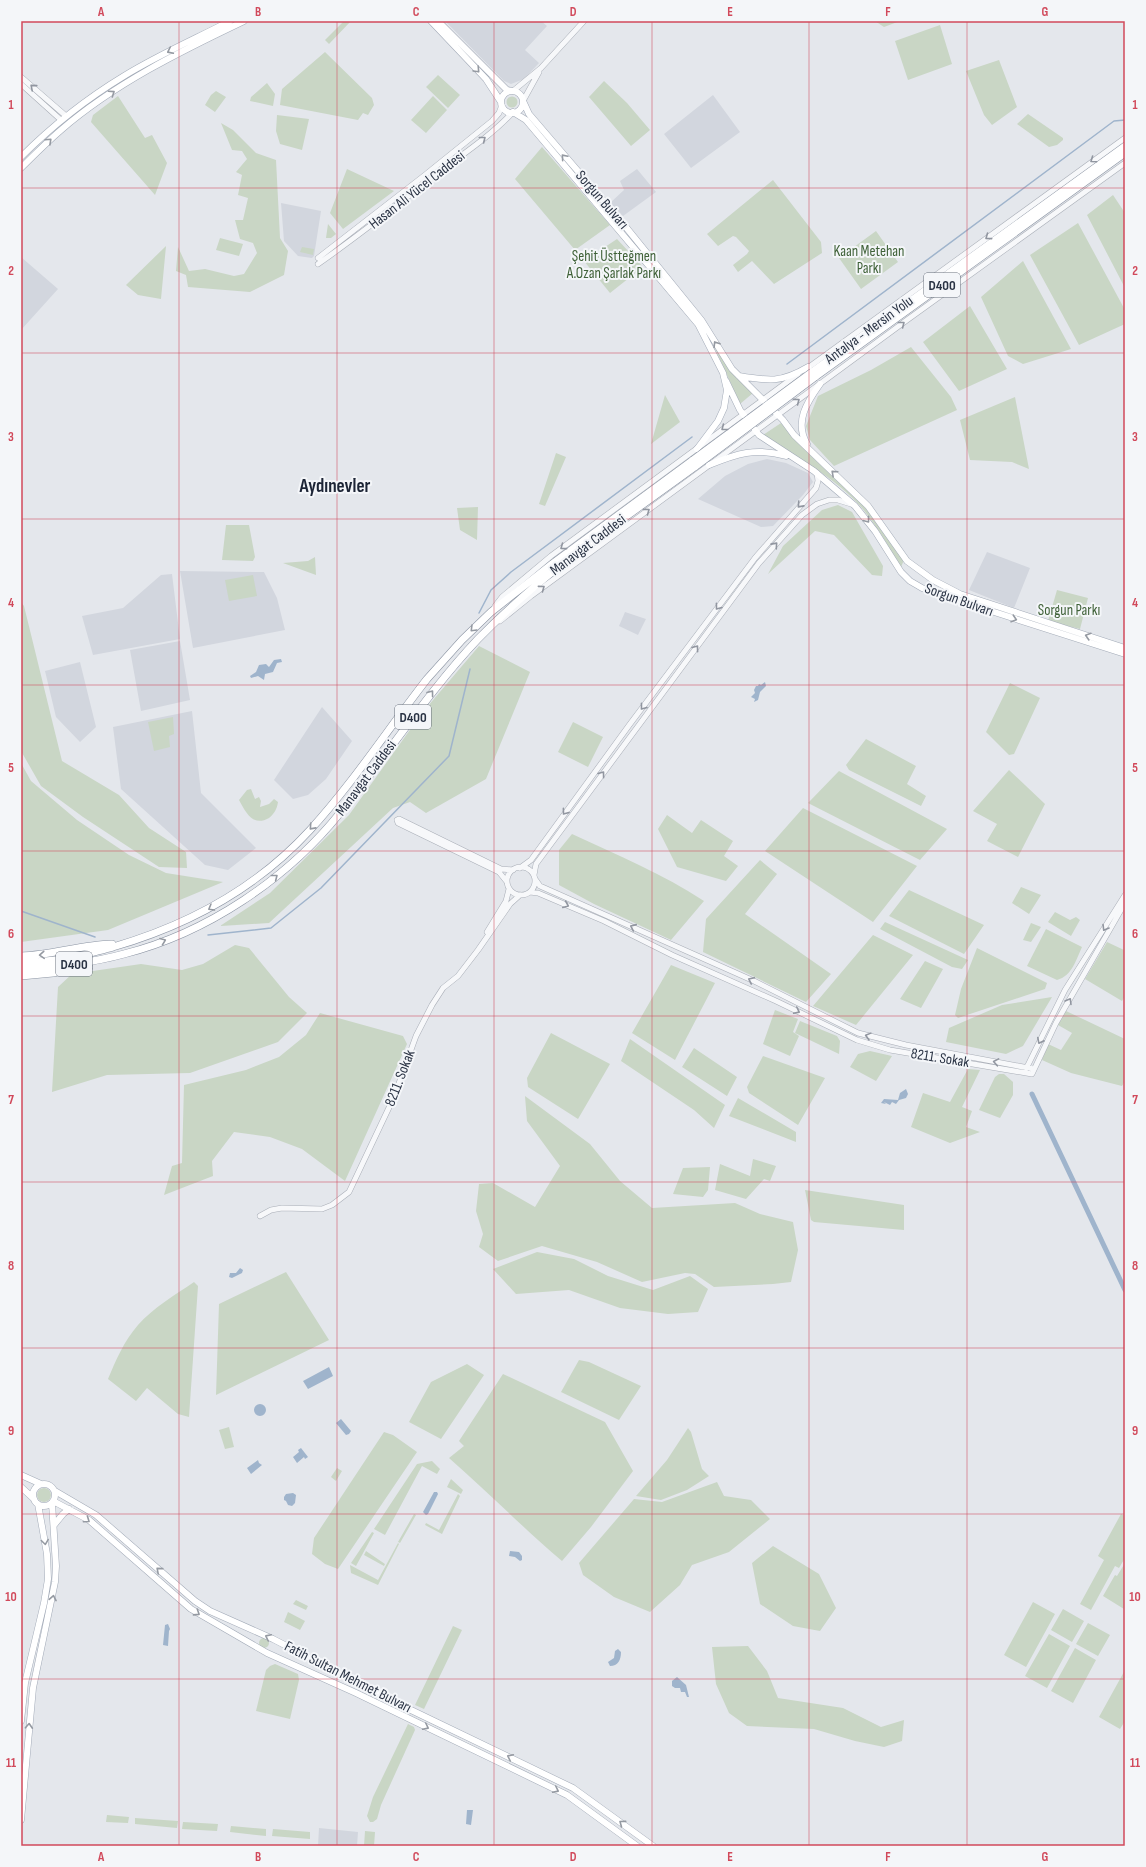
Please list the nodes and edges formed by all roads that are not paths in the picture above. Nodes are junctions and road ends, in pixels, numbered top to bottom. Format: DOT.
graph roads {
  1 [pos="230,21"];
  2 [pos="244,21"];
  3 [pos="431,21"];
  4 [pos="438,21"];
  5 [pos="584,21"];
  6 [pos="541,68"];
  7 [pos="21,77"];
  8 [pos="21,84"];
  9 [pos="513,91"];
  10 [pos="523,101"];
  11 [pos="502,104"];
  12 [pos="513,112"];
  13 [pos="63,118"];
  14 [pos="1125,138"];
  15 [pos="1125,146"];
  16 [pos="1125,153"];
  17 [pos="21,157"];
  18 [pos="1125,163"];
  19 [pos="21,168"];
  20 [pos="1068,190"];
  21 [pos="811,372"];
  22 [pos="739,376"];
  23 [pos="726,381"];
  24 [pos="820,384"];
  25 [pos="763,400"];
  26 [pos="743,414"];
  27 [pos="778,416"];
  28 [pos="756,432"];
  29 [pos="697,449"];
  30 [pos="812,452"];
  31 [pos="795,459"];
  32 [pos="694,463"];
  33 [pos="709,465"];
  34 [pos="817,473"];
  35 [pos="855,506"];
  36 [pos="907,562"];
  37 [pos="901,572"];
  38 [pos="933,580"];
  39 [pos="930,591"];
  40 [pos="491,612"];
  41 [pos="489,628"];
  42 [pos="1125,648"];
  43 [pos="1125,654"];
  44 [pos="520,868"];
  45 [pos="513,870"];
  46 [pos="534,877"];
  47 [pos="507,882"];
  48 [pos="510,889"];
  49 [pos="530,892"];
  50 [pos="520,895"];
  51 [pos="1125,895"];
  52 [pos="1125,903"];
  53 [pos="122,944"];
  54 [pos="126,954"];
  55 [pos="21,956"];
  56 [pos="470,960"];
  57 [pos="21,963"];
  58 [pos="21,969"];
  59 [pos="21,976"];
  60 [pos="1026,1070"];
  61 [pos="260,1216"];
  62 [pos="21,1476"];
  63 [pos="41,1484"];
  64 [pos="21,1487"];
  65 [pos="55,1491"];
  66 [pos="36,1501"];
  67 [pos="53,1502"];
  68 [pos="69,1509"];
  69 [pos="54,1525"];
  70 [pos="21,1721"];
  71 [pos="21,1820"];
  72 [pos="637,1846"];
  73 [pos="653,1846"];
  1 -- 13 [label="main road, one-way"];
  19 -- 2 [label="main road, one-way"];
  3 -- 11 [label="main road, one-way"];
  4 -- 9 [label="main road"];
  5 -- 6 [label="street"];
  6 -- 9 [label="street"];
  6 -- 10 [label="street"];
  13 -- 7 [label="street, one-way"];
  8 -- 13 [label="street"];
  9 -- 10 [label="main road"];
  9 -- 11 [label="main road"];
  10 -- 12 [label="main road"];
  22 -- 10 [label="main road, Sorgun Bulvarı, one-way"];
  11 -- 12 [label="main road"];
  11 -- 12 [label="street, Hasan Ali Yücel Caddesi, one-way"];
  12 -- 23 [label="main road, Sorgun Bulvarı"];
  13 -- 17 [label="main road"];
  14 -- 21 [label="street, one-way"];
  15 -- 20 [label="highway, Antalya - Mersin Yolu / D400"];
  16 -- 20 [label="highway, Antalya - Mersin Yolu / D400"];
  24 -- 18 [label="street, one-way"];
  20 -- 21 [label="highway, Antalya - Mersin Yolu / D400"];
  21 -- 22 [label="main road"];
  21 -- 25 [label="street"];
  21 -- 32 [label="highway, Antalya - Mersin Yolu / D400, bridge"];
  22 -- 25 [label="main road, Sorgun Bulvarı"];
  23 -- 26 [label="main road, Sorgun Bulvarı"];
  23 -- 29 [label="main road"];
  27 -- 24 [label="street, one-way"];
  24 -- 30 [label="main road"];
  25 -- 26 [label="street"];
  25 -- 27 [label="main road, Sorgun Bulvarı"];
  26 -- 28 [label="main road, Sorgun Bulvarı"];
  26 -- 29 [label="street, one-way"];
  27 -- 28 [label="street"];
  27 -- 30 [label="main road, Sorgun Bulvarı"];
  28 -- 31 [label="main road, Sorgun Bulvarı"];
  28 -- 33 [label="street"];
  29 -- 40 [label="street, one-way"];
  36 -- 30 [label="main road, Sorgun Bulvarı, one-way"];
  31 -- 33 [label="main road"];
  31 -- 34 [label="main road, Sorgun Bulvarı"];
  32 -- 40 [label="highway, Manavgat Caddesi / D400"];
  32 -- 41 [label="highway, Manavgat Caddesi / D400"];
  41 -- 33 [label="street, one-way"];
  34 -- 35 [label="main road, Sorgun Bulvarı"];
  34 -- 44 [label="street, one-way"];
  35 -- 37 [label="main road, Sorgun Bulvarı, one-way"];
  46 -- 35 [label="street, one-way"];
  36 -- 37 [label="main road"];
  36 -- 38 [label="main road, Sorgun Bulvarı"];
  37 -- 39 [label="main road, Sorgun Bulvarı"];
  38 -- 39 [label="main road"];
  42 -- 38 [label="main road, Sorgun Bulvarı, one-way"];
  39 -- 43 [label="main road, Sorgun Bulvarı, one-way"];
  40 -- 53 [label="highway, Manavgat Caddesi / D400, one-way"];
  54 -- 41 [label="highway, Manavgat Caddesi / D400, one-way"];
  44 -- 45 [label="street"];
  44 -- 46 [label="street"];
  45 -- 47 [label="street"];
  45 -- 47 [label="street"];
  46 -- 49 [label="street"];
  60 -- 46 [label="street, one-way"];
  47 -- 48 [label="street"];
  48 -- 50 [label="street"];
  48 -- 56 [label="street"];
  49 -- 50 [label="street"];
  49 -- 60 [label="street, 8211. Sokak, one-way"];
  50 -- 56 [label="street, 8211. Sokak"];
  51 -- 60 [label="street, one-way"];
  60 -- 52 [label="street, one-way"];
  53 -- 55 [label="highway, one-way"];
  53 -- 57 [label="highway, Manavgat Caddesi / D400"];
  54 -- 58 [label="highway, Manavgat Caddesi / D400"];
  54 -- 59 [label="highway"];
  56 -- 61 [label="street, 8211. Sokak"];
  62 -- 63 [label="main road"];
  63 -- 65 [label="main road"];
  63 -- 66 [label="main road"];
  64 -- 66 [label="main road"];
  65 -- 67 [label="main road"];
  73 -- 65 [label="main road, Fatih Sultan Mehmet Bulvarı, one-way"];
  66 -- 67 [label="main road"];
  66 -- 70 [label="main road, one-way"];
  67 -- 68 [label="main road, Fatih Sultan Mehmet Bulvarı"];
  67 -- 69 [label="main road"];
  68 -- 69 [label="main road"];
  68 -- 72 [label="main road, Fatih Sultan Mehmet Bulvarı, one-way"];
  71 -- 69 [label="main road, one-way"];
}
